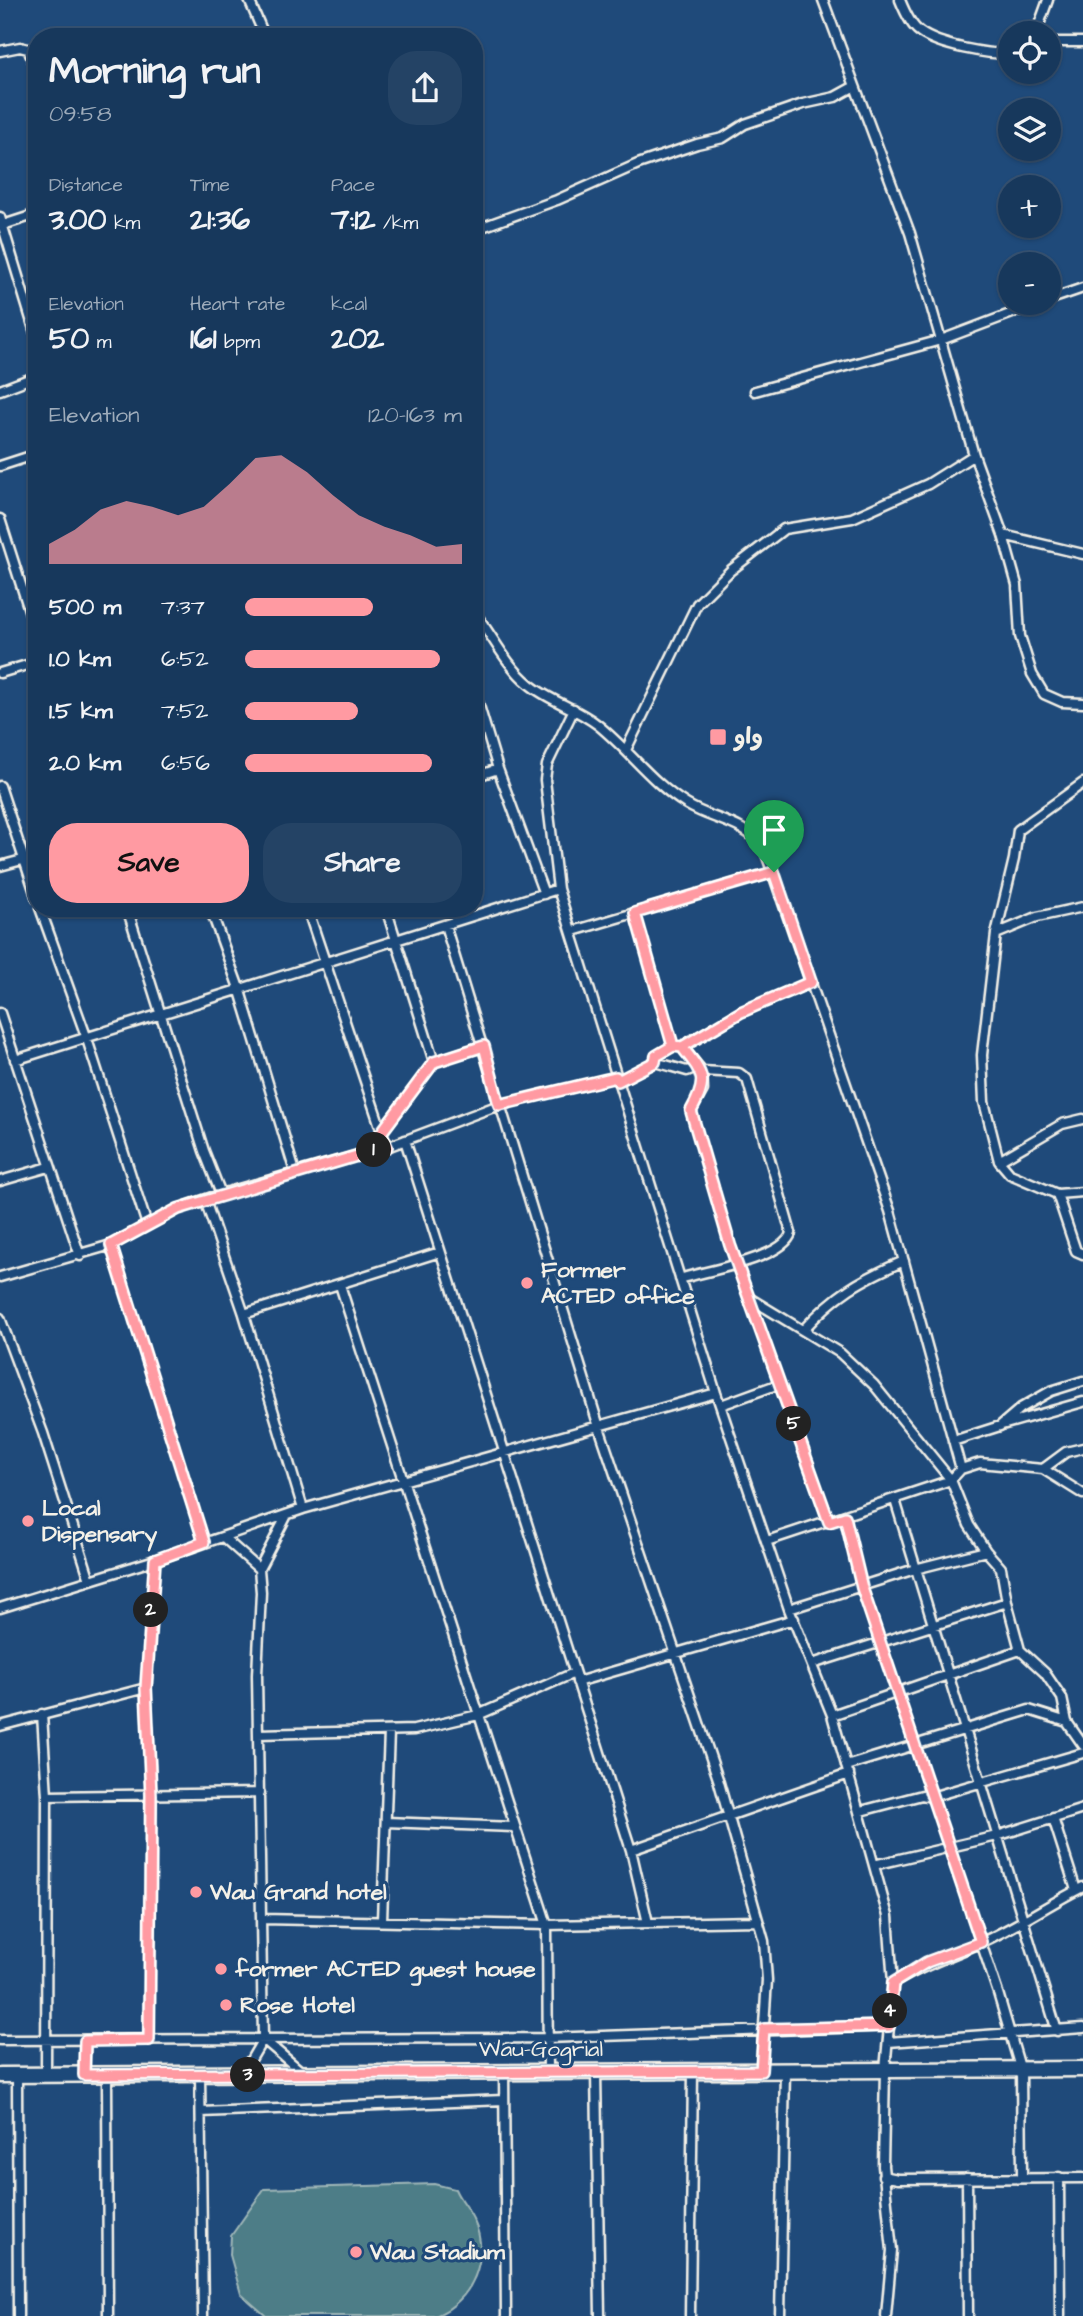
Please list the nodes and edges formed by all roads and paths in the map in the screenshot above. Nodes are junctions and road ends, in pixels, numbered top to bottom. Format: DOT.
graph roads {
  1 [pos="249,0"];
  2 [pos="823,0"];
  3 [pos="900,0"];
  4 [pos="1048,0"];
  5 [pos="1040,21"];
  6 [pos="261,28"];
  7 [pos="1061,42"];
  8 [pos="1083,42"];
  9 [pos="28,49"];
  10 [pos="0,51"];
  11 [pos="998,54"];
  12 [pos="855,86"];
  13 [pos="28,216"];
  14 [pos="1,223"];
  15 [pos="483,227"];
  16 [pos="1083,288"];
  17 [pos="1061,296"];
  18 [pos="28,310"];
  19 [pos="1007,315"];
  20 [pos="941,340"];
  21 [pos="28,379"];
  22 [pos="0,390"];
  23 [pos="755,391"];
  24 [pos="974,454"];
  25 [pos="28,457"];
  26 [pos="0,466"];
  27 [pos="0,519"];
  28 [pos="1003,535"];
  29 [pos="1083,554"];
  30 [pos="28,607"];
  31 [pos="483,626"];
  32 [pos="28,665"];
  33 [pos="0,673"];
  34 [pos="1083,703"];
  35 [pos="574,709"];
  36 [pos="483,719"];
  37 [pos="626,750"];
  38 [pos="498,769"];
  39 [pos="483,774"];
  40 [pos="1083,783"];
  41 [pos="0,786"];
  42 [pos="28,859"];
  43 [pos="23,861"];
  44 [pos="0,866"];
  45 [pos="774,872"];
  46 [pos="28,875"];
  47 [pos="558,889"];
  48 [pos="544,894"];
  49 [pos="1083,907"];
  50 [pos="483,909"];
  51 [pos="635,913"];
  52 [pos="43,917"];
  53 [pos="130,917"];
  54 [pos="213,917"];
  55 [pos="310,917"];
  56 [pos="389,917"];
  57 [pos="459,917"];
  58 [pos="445,925"];
  59 [pos="573,931"];
  60 [pos="996,934"];
  61 [pos="396,941"];
  62 [pos="324,963"];
  63 [pos="811,982"];
  64 [pos="240,990"];
  65 [pos="0,1013"];
  66 [pos="162,1014"];
  67 [pos="86,1037"];
  68 [pos="484,1046"];
  69 [pos="678,1046"];
  70 [pos="15,1060"];
  71 [pos="434,1062"];
  72 [pos="655,1062"];
  73 [pos="699,1069"];
  74 [pos="617,1079"];
  75 [pos="499,1105"];
  76 [pos="1083,1119"];
  77 [pos="381,1133"];
  78 [pos="405,1140"];
  79 [pos="387,1147"];
  80 [pos="999,1161"];
  81 [pos="49,1167"];
  82 [pos="295,1172"];
  83 [pos="0,1181"];
  84 [pos="1083,1192"];
  85 [pos="221,1194"];
  86 [pos="1057,1194"];
  87 [pos="205,1200"];
  88 [pos="147,1225"];
  89 [pos="111,1245"];
  90 [pos="440,1252"];
  91 [pos="1083,1254"];
  92 [pos="80,1256"];
  93 [pos="904,1261"];
  94 [pos="739,1266"];
  95 [pos="0,1276"];
  96 [pos="680,1279"];
  97 [pos="340,1285"];
  98 [pos="751,1299"];
  99 [pos="244,1314"];
  100 [pos="0,1318"];
  101 [pos="803,1330"];
  102 [pos="1083,1381"];
  103 [pos="779,1384"];
  104 [pos="716,1393"];
  105 [pos="1083,1402"];
  106 [pos="720,1405"];
  107 [pos="1000,1426"];
  108 [pos="599,1427"];
  109 [pos="953,1441"];
  110 [pos="1083,1448"];
  111 [pos="505,1450"];
  112 [pos="961,1469"];
  113 [pos="1043,1469"];
  114 [pos="403,1480"];
  115 [pos="951,1480"];
  116 [pos="1083,1494"];
  117 [pos="895,1500"];
  118 [pos="303,1509"];
  119 [pos="286,1515"];
  120 [pos="845,1517"];
  121 [pos="829,1522"];
  122 [pos="223,1537"];
  123 [pos="767,1541"];
  124 [pos="204,1542"];
  125 [pos="986,1551"];
  126 [pos="155,1560"];
  127 [pos="259,1569"];
  128 [pos="915,1569"];
  129 [pos="90,1580"];
  130 [pos="862,1588"];
  131 [pos="1007,1602"];
  132 [pos="0,1608"];
  133 [pos="789,1609"];
  134 [pos="794,1619"];
  135 [pos="932,1625"];
  136 [pos="881,1643"];
  137 [pos="1020,1650"];
  138 [pos="673,1654"];
  139 [pos="812,1664"];
  140 [pos="574,1673"];
  141 [pos="947,1676"];
  142 [pos="577,1682"];
  143 [pos="146,1688"];
  144 [pos="899,1694"];
  145 [pos="42,1714"];
  146 [pos="478,1715"];
  147 [pos="832,1715"];
  148 [pos="1066,1722"];
  149 [pos="0,1726"];
  150 [pos="965,1729"];
  151 [pos="389,1732"];
  152 [pos="258,1734"];
  153 [pos="913,1745"];
  154 [pos="1083,1745"];
  155 [pos="1083,1753"];
  156 [pos="848,1770"];
  157 [pos="980,1781"];
  158 [pos="260,1793"];
  159 [pos="151,1795"];
  160 [pos="47,1796"];
  161 [pos="931,1797"];
  162 [pos="1083,1809"];
  163 [pos="860,1811"];
  164 [pos="728,1815"];
  165 [pos="1053,1818"];
  166 [pos="386,1822"];
  167 [pos="513,1827"];
  168 [pos="997,1836"];
  169 [pos="950,1846"];
  170 [pos="631,1850"];
  171 [pos="874,1866"];
  172 [pos="1079,1889"];
  173 [pos="263,1919"];
  174 [pos="382,1920"];
  175 [pos="757,1921"];
  176 [pos="1025,1921"];
  177 [pos="648,1923"];
  178 [pos="547,1925"];
  179 [pos="981,1942"];
  180 [pos="893,1983"];
  181 [pos="889,2026"];
  182 [pos="1083,2028"];
  183 [pos="764,2029"];
  184 [pos="1057,2031"];
  185 [pos="1009,2035"];
  186 [pos="546,2038"];
  187 [pos="263,2039"];
  188 [pos="0,2040"];
  189 [pos="149,2040"];
  190 [pos="46,2041"];
  191 [pos="85,2041"];
  192 [pos="888,2042"];
  193 [pos="1083,2069"];
  194 [pos="885,2070"];
  195 [pos="693,2071"];
  196 [pos="761,2071"];
  197 [pos="785,2071"];
  198 [pos="1021,2071"];
  199 [pos="504,2072"];
  200 [pos="548,2072"];
  201 [pos="596,2072"];
  202 [pos="304,2074"];
  203 [pos="46,2075"];
  204 [pos="84,2075"];
  205 [pos="107,2075"];
  206 [pos="200,2075"];
  207 [pos="242,2075"];
  208 [pos="0,2076"];
  209 [pos="17,2076"];
  210 [pos="504,2099"];
  211 [pos="201,2112"];
  212 [pos="883,2176"];
  213 [pos="1022,2176"];
  214 [pos="1059,2177"];
  215 [pos="967,2178"];
  216 [pos="1083,2178"];
  217 [pos="18,2316"];
  218 [pos="108,2316"];
  219 [pos="203,2316"];
  220 [pos="506,2316"];
  221 [pos="600,2316"];
  222 [pos="690,2316"];
  223 [pos="780,2316"];
  224 [pos="886,2316"];
  225 [pos="968,2316"];
  226 [pos="1060,2316"];
  1 -- 6 [label="street"];
  2 -- 12 [label="street"];
  3 -- 11 [label="street"];
  4 -- 5 [label="street"];
  7 -- 8 [label="street"];
  9 -- 10 [label="street"];
  12 -- 15 [label="street"];
  12 -- 20 [label="street"];
  13 -- 14 [label="street"];
  14 -- 18 [label="street"];
  16 -- 17 [label="street"];
  19 -- 20 [label="street"];
  20 -- 23 [label="street"];
  20 -- 24 [label="street"];
  21 -- 22 [label="street"];
  24 -- 28 [label="street"];
  24 -- 37 [label="street"];
  25 -- 26 [label="street"];
  27 -- 30 [label="street"];
  28 -- 29 [label="street"];
  28 -- 34 [label="street"];
  31 -- 35 [label="street"];
  32 -- 33 [label="street"];
  35 -- 37 [label="street"];
  35 -- 47 [label="street"];
  36 -- 38 [label="street"];
  37 -- 45 [label="street"];
  38 -- 39 [label="street"];
  38 -- 48 [label="street"];
  40 -- 60 [label="street"];
  41 -- 43 [label="street"];
  42 -- 43 [label="street"];
  43 -- 44 [label="street"];
  43 -- 46 [label="street"];
  45 -- 51 [label="street"];
  45 -- 63 [label="street"];
  47 -- 48 [label="street"];
  47 -- 59 [label="street"];
  48 -- 50 [label="street"];
  49 -- 60 [label="street"];
  51 -- 59 [label="street"];
  51 -- 69 [label="street"];
  52 -- 67 [label="street"];
  53 -- 66 [label="street"];
  54 -- 64 [label="street"];
  55 -- 62 [label="street"];
  56 -- 61 [label="street"];
  57 -- 58 [label="street"];
  58 -- 61 [label="street"];
  58 -- 68 [label="street"];
  59 -- 74 [label="street"];
  60 -- 80 [label="street"];
  61 -- 62 [label="street"];
  61 -- 71 [label="street"];
  62 -- 64 [label="street"];
  62 -- 77 [label="street"];
  63 -- 69 [label="street"];
  63 -- 93 [label="street"];
  64 -- 66 [label="street"];
  64 -- 82 [label="street"];
  65 -- 70 [label="street"];
  66 -- 67 [label="street"];
  66 -- 85 [label="street"];
  67 -- 70 [label="street"];
  67 -- 88 [label="street"];
  68 -- 71 [label="street"];
  68 -- 75 [label="street"];
  69 -- 72 [label="street"];
  69 -- 73 [label="street"];
  70 -- 81 [label="street"];
  71 -- 77 [label="street"];
  72 -- 73 [label="street"];
  72 -- 74 [label="street"];
  73 -- 94 [label="street"];
  73 -- 94 [label="street"];
  74 -- 75 [label="street"];
  74 -- 96 [label="street"];
  75 -- 78 [label="street"];
  75 -- 108 [label="street"];
  76 -- 80 [label="street"];
  77 -- 79 [label="street"];
  78 -- 79 [label="street"];
  78 -- 90 [label="street"];
  79 -- 82 [label="street"];
  80 -- 86 [label="street"];
  81 -- 83 [label="street"];
  81 -- 92 [label="street"];
  82 -- 85 [label="street"];
  84 -- 86 [label="street"];
  85 -- 87 [label="street"];
  86 -- 91 [label="street"];
  87 -- 88 [label="street"];
  87 -- 99 [label="street"];
  88 -- 89 [label="street"];
  89 -- 92 [label="street"];
  89 -- 124 [label="street"];
  90 -- 97 [label="street"];
  90 -- 111 [label="street"];
  92 -- 95 [label="street"];
  93 -- 101 [label="street"];
  93 -- 109 [label="street"];
  94 -- 96 [label="street"];
  94 -- 98 [label="street"];
  96 -- 104 [label="street"];
  97 -- 99 [label="street"];
  97 -- 114 [label="street"];
  98 -- 101 [label="street"];
  98 -- 103 [label="street"];
  99 -- 118 [label="street"];
  100 -- 129 [label="street"];
  101 -- 115 [label="street"];
  102 -- 107 [label="street"];
  103 -- 106 [label="street"];
  103 -- 121 [label="street"];
  104 -- 106 [label="street"];
  104 -- 108 [label="street"];
  105 -- 107 [label="street"];
  106 -- 123 [label="street"];
  107 -- 109 [label="street"];
  108 -- 111 [label="street"];
  108 -- 138 [label="street"];
  109 -- 112 [label="street"];
  110 -- 113 [label="street"];
  111 -- 114 [label="street"];
  111 -- 140 [label="street"];
  112 -- 113 [label="street"];
  112 -- 115 [label="street"];
  113 -- 116 [label="street"];
  114 -- 118 [label="street"];
  114 -- 146 [label="street"];
  115 -- 117 [label="street"];
  115 -- 125 [label="street"];
  117 -- 120 [label="street"];
  117 -- 128 [label="street"];
  118 -- 119 [label="street"];
  119 -- 122 [label="street"];
  119 -- 127 [label="street"];
  120 -- 121 [label="street"];
  120 -- 130 [label="street"];
  121 -- 123 [label="street"];
  122 -- 124 [label="street"];
  122 -- 127 [label="street"];
  123 -- 133 [label="street"];
  124 -- 126 [label="street"];
  125 -- 128 [label="street"];
  125 -- 131 [label="street"];
  126 -- 129 [label="street"];
  126 -- 143 [label="street"];
  127 -- 152 [label="street"];
  128 -- 130 [label="street"];
  128 -- 135 [label="street"];
  129 -- 132 [label="street"];
  130 -- 133 [label="street"];
  130 -- 136 [label="street"];
  131 -- 135 [label="street"];
  131 -- 137 [label="street"];
  133 -- 134 [label="street"];
  134 -- 138 [label="street"];
  134 -- 139 [label="street"];
  135 -- 136 [label="street"];
  135 -- 141 [label="street"];
  136 -- 139 [label="street"];
  136 -- 144 [label="street"];
  137 -- 141 [label="street"];
  137 -- 148 [label="street"];
  138 -- 142 [label="street"];
  138 -- 164 [label="street"];
  139 -- 147 [label="street"];
  140 -- 142 [label="street"];
  140 -- 146 [label="street"];
  141 -- 144 [label="street"];
  141 -- 150 [label="street"];
  142 -- 170 [label="street"];
  143 -- 145 [label="street"];
  143 -- 159 [label="street"];
  144 -- 147 [label="street"];
  144 -- 153 [label="street"];
  145 -- 149 [label="street"];
  145 -- 160 [label="street"];
  146 -- 151 [label="street"];
  146 -- 167 [label="street"];
  147 -- 156 [label="street"];
  148 -- 150 [label="street"];
  148 -- 154 [label="street"];
  150 -- 153 [label="street"];
  150 -- 157 [label="street"];
  151 -- 152 [label="street"];
  151 -- 166 [label="street"];
  152 -- 158 [label="street"];
  153 -- 156 [label="street"];
  153 -- 161 [label="street"];
  155 -- 157 [label="street"];
  156 -- 163 [label="street"];
  156 -- 164 [label="street"];
  157 -- 161 [label="street"];
  157 -- 168 [label="street"];
  158 -- 159 [label="street"];
  158 -- 173 [label="street"];
  159 -- 160 [label="street"];
  159 -- 189 [label="street"];
  160 -- 190 [label="street"];
  161 -- 163 [label="street"];
  161 -- 169 [label="street"];
  162 -- 165 [label="street"];
  163 -- 171 [label="street"];
  164 -- 170 [label="street"];
  164 -- 175 [label="street"];
  165 -- 168 [label="street"];
  165 -- 172 [label="street"];
  166 -- 167 [label="street"];
  166 -- 174 [label="street"];
  167 -- 178 [label="street"];
  168 -- 169 [label="street"];
  168 -- 176 [label="street"];
  169 -- 171 [label="street"];
  169 -- 179 [label="street"];
  170 -- 177 [label="street"];
  171 -- 180 [label="street"];
  172 -- 176 [label="street"];
  173 -- 174 [label="street"];
  173 -- 187 [label="street"];
  174 -- 178 [label="street"];
  175 -- 177 [label="street"];
  175 -- 183 [label="street"];
  176 -- 179 [label="street"];
  176 -- 184 [label="street"];
  177 -- 178 [label="street"];
  178 -- 186 [label="street"];
  179 -- 180 [label="street"];
  179 -- 185 [label="street"];
  180 -- 181 [label="street"];
  181 -- 183 [label="street"];
  181 -- 192 [label="street"];
  182 -- 184 [label="street"];
  183 -- 186 [label="street"];
  183 -- 196 [label="street"];
  184 -- 185 [label="street"];
  185 -- 192 [label="street"];
  185 -- 198 [label="street"];
  186 -- 187 [label="street"];
  186 -- 200 [label="street"];
  187 -- 189 [label="street"];
  187 -- 202 [label="street"];
  187 -- 207 [label="street"];
  188 -- 190 [label="street"];
  189 -- 191 [label="street"];
  190 -- 191 [label="street"];
  190 -- 203 [label="street"];
  191 -- 204 [label="street"];
  192 -- 194 [label="street"];
  193 -- 198 [label="main road, Wau-Gogrial"];
  194 -- 197 [label="main road, Wau-Gogrial"];
  194 -- 198 [label="main road, Wau-Gogrial"];
  194 -- 212 [label="street"];
  195 -- 196 [label="main road, Wau-Gogrial"];
  195 -- 201 [label="main road, Wau-Gogrial"];
  195 -- 222 [label="street"];
  196 -- 197 [label="main road, Wau-Gogrial"];
  197 -- 223 [label="street"];
  198 -- 213 [label="street"];
  199 -- 200 [label="main road, Wau-Gogrial"];
  199 -- 202 [label="main road, Wau-Gogrial"];
  199 -- 210 [label="street"];
  200 -- 201 [label="main road, Wau-Gogrial"];
  201 -- 221 [label="street"];
  202 -- 207 [label="main road, Wau-Gogrial"];
  203 -- 204 [label="main road, Wau-Gogrial"];
  203 -- 209 [label="main road, Wau-Gogrial"];
  204 -- 205 [label="main road, Wau-Gogrial"];
  205 -- 206 [label="main road, Wau-Gogrial"];
  205 -- 218 [label="street"];
  206 -- 207 [label="main road, Wau-Gogrial"];
  206 -- 211 [label="street"];
  208 -- 209 [label="main road, Wau-Gogrial"];
  209 -- 217 [label="street"];
  210 -- 211 [label="street"];
  210 -- 220 [label="street"];
  211 -- 219 [label="street"];
  212 -- 215 [label="street"];
  212 -- 224 [label="street"];
  213 -- 214 [label="street"];
  213 -- 215 [label="street"];
  214 -- 216 [label="street"];
  214 -- 226 [label="street"];
  215 -- 225 [label="street"];
}
